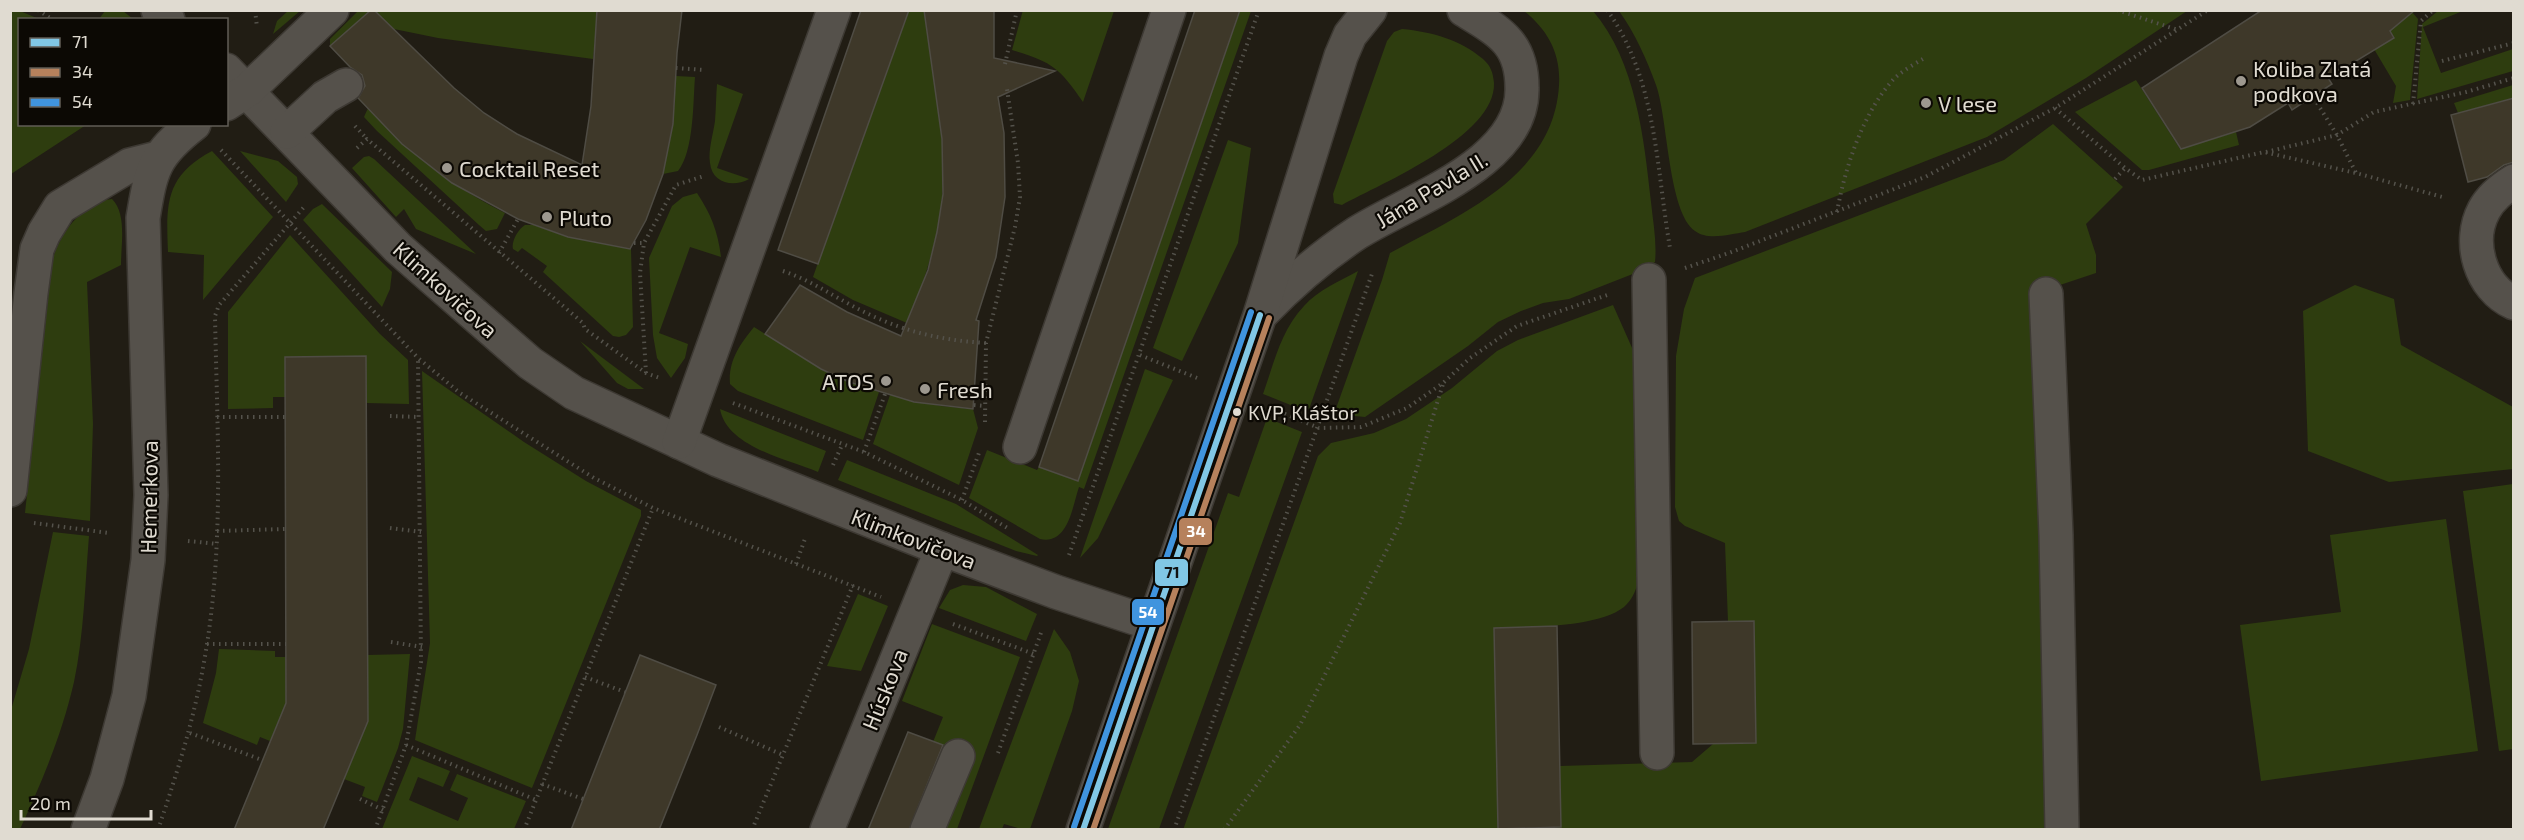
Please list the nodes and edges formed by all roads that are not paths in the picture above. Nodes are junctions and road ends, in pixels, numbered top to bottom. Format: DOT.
graph roads {
  1 [pos="332,10"];
  2 [pos="834,10"];
  3 [pos="1169,10"];
  4 [pos="1464,10"];
  5 [pos="1366,12"];
  6 [pos="346,86"];
  7 [pos="234,88"];
  8 [pos="192,126"];
  9 [pos="286,132"];
  10 [pos="158,158"];
  11 [pos="2514,181"];
  12 [pos="1661,275"];
  13 [pos="2046,294"];
  14 [pos="2514,303"];
  15 [pos="1260,315"];
  16 [pos="679,442"];
  17 [pos="1020,447"];
  18 [pos="10,490"];
  19 [pos="942,549"];
  20 [pos="1153,624"];
  21 [pos="1657,753"];
  22 [pos="958,756"];
  23 [pos="88,830"];
  24 [pos="826,830"];
  25 [pos="927,830"];
  26 [pos="1083,830"];
  27 [pos="2062,830"];
  1 -- 7 [label="street, Klimkovičova"];
  2 -- 16 [label="street"];
  3 -- 17 [label="street"];
  4 -- 15 [label="street, Jána Pavla II."];
  5 -- 15 [label="street, Jána Pavla II."];
  6 -- 9 [label="street"];
  7 -- 9 [label="street, Klimkovičova"];
  8 -- 10 [label="street, Hemerkova"];
  9 -- 16 [label="street, Klimkovičova"];
  10 -- 18 [label="street"];
  10 -- 23 [label="street, Hemerkova"];
  11 -- 14 [label="street"];
  12 -- 21 [label="street"];
  13 -- 27 [label="street"];
  15 -- 20 [label="street, Jána Pavla II."];
  16 -- 19 [label="street, Klimkovičova"];
  19 -- 20 [label="street, Klimkovičova"];
  19 -- 24 [label="street, Húskova"];
  20 -- 26 [label="street, Jána Pavla II."];
  22 -- 25 [label="street"];
}
